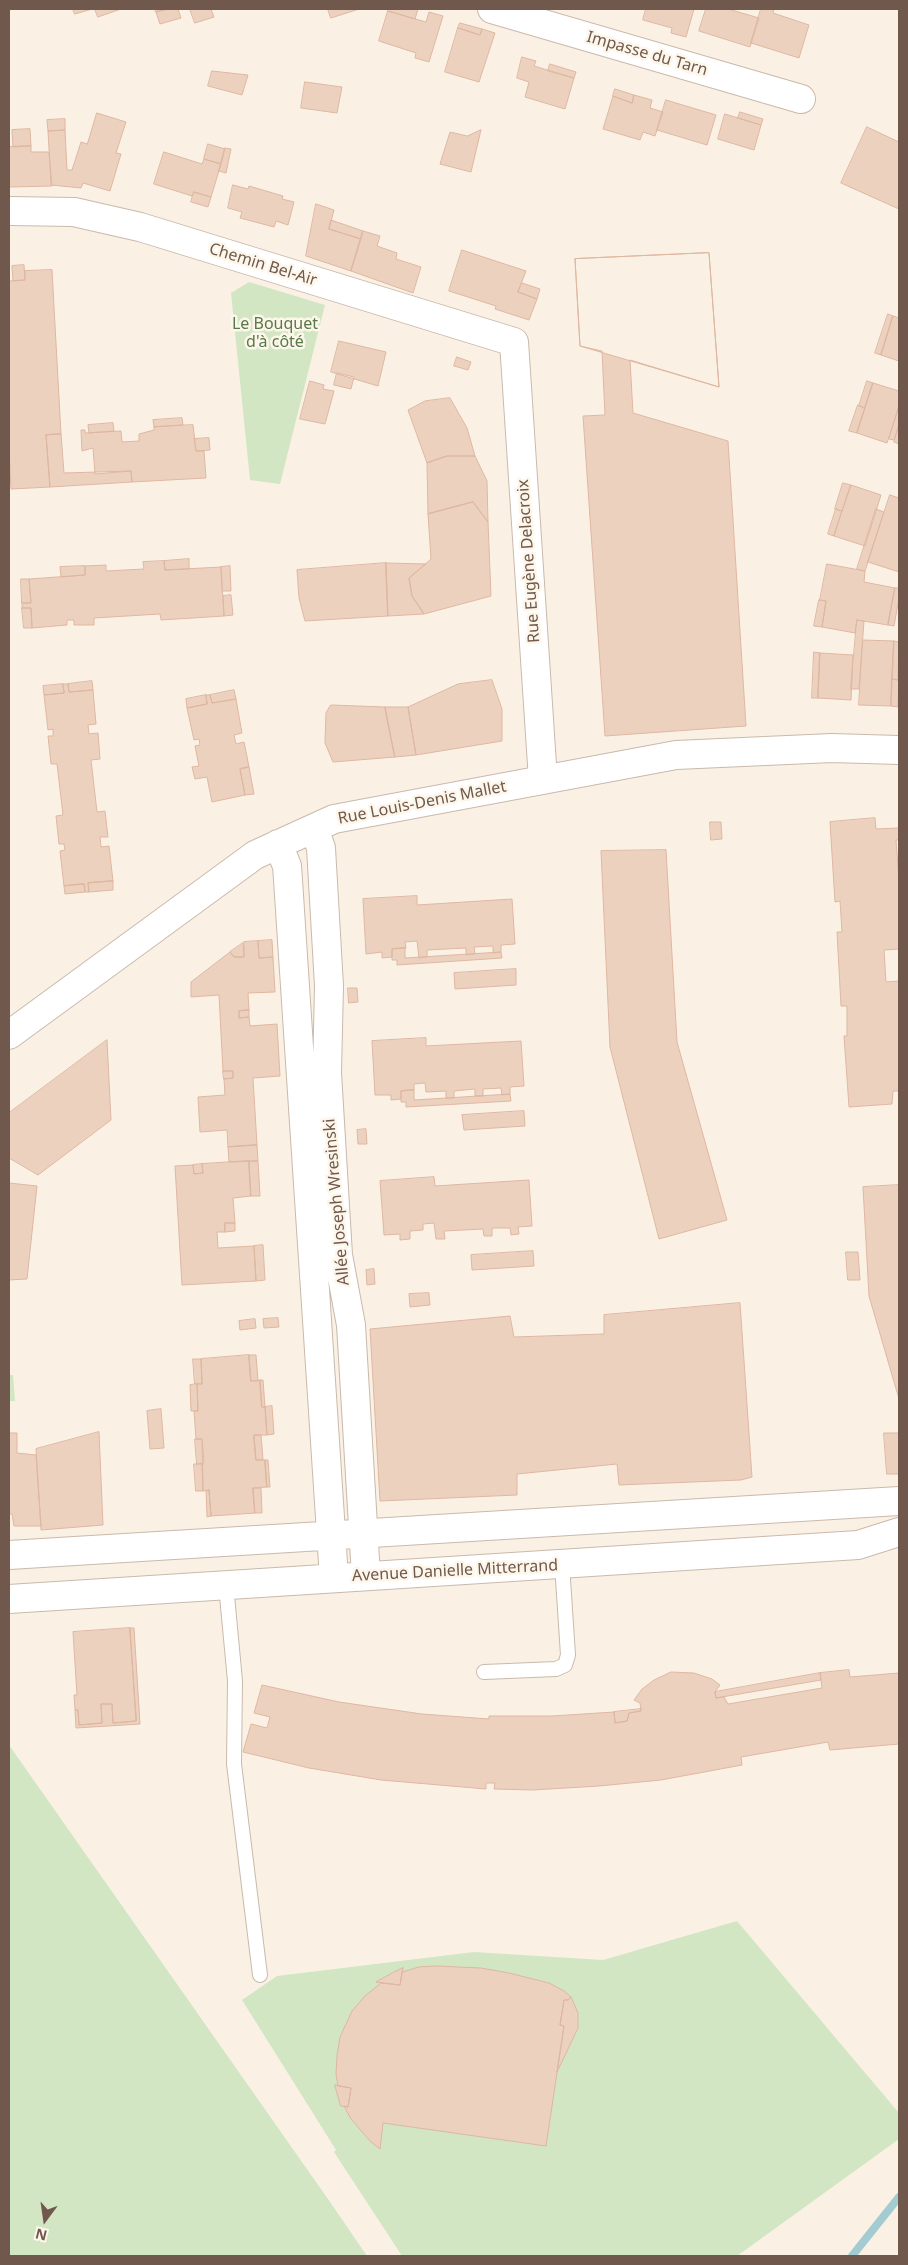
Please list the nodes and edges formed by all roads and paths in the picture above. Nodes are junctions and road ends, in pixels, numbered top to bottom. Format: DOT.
graph roads {
  1 [pos="492,9"];
  2 [pos="801,99"];
  3 [pos="9,211"];
  4 [pos="514,342"];
  5 [pos="899,750"];
  6 [pos="543,780"];
  7 [pos="314,828"];
  8 [pos="278,844"];
  9 [pos="9,1035"];
  10 [pos="899,1501"];
  11 [pos="899,1532"];
  12 [pos="363,1534"];
  13 [pos="331,1536"];
  14 [pos="9,1555"];
  15 [pos="562,1564"];
  16 [pos="366,1576"];
  17 [pos="334,1578"];
  18 [pos="226,1585"];
  19 [pos="9,1599"];
  20 [pos="484,1672"];
  21 [pos="260,1975"];
  1 -- 2 [label="street, Impasse du Tarn"];
  3 -- 4 [label="street, Chemin Bel-Air"];
  4 -- 6 [label="street, Rue Eugène Delacroix"];
  5 -- 6 [label="street, Rue Louis-Denis Mallet"];
  6 -- 7 [label="street, Rue Louis-Denis Mallet"];
  7 -- 8 [label="street, Rue Louis-Denis Mallet"];
  7 -- 12 [label="street, Allée Joseph Wresinski"];
  8 -- 9 [label="street, Rue Louis-Denis Mallet"];
  8 -- 13 [label="street, Allée Joseph Wresinski"];
  10 -- 12 [label="street"];
  11 -- 15 [label="street, Avenue Danielle Mitterrand"];
  12 -- 13 [label="street"];
  12 -- 16 [label="street, Allée Joseph Wresinski"];
  13 -- 14 [label="street"];
  13 -- 17 [label="street, Allée Joseph Wresinski"];
  15 -- 16 [label="street, Avenue Danielle Mitterrand"];
  15 -- 20 [label="lane"];
  16 -- 17 [label="street, Avenue Danielle Mitterrand"];
  17 -- 18 [label="street, Avenue Danielle Mitterrand"];
  18 -- 19 [label="street, Avenue Danielle Mitterrand"];
  18 -- 21 [label="lane"];
}
